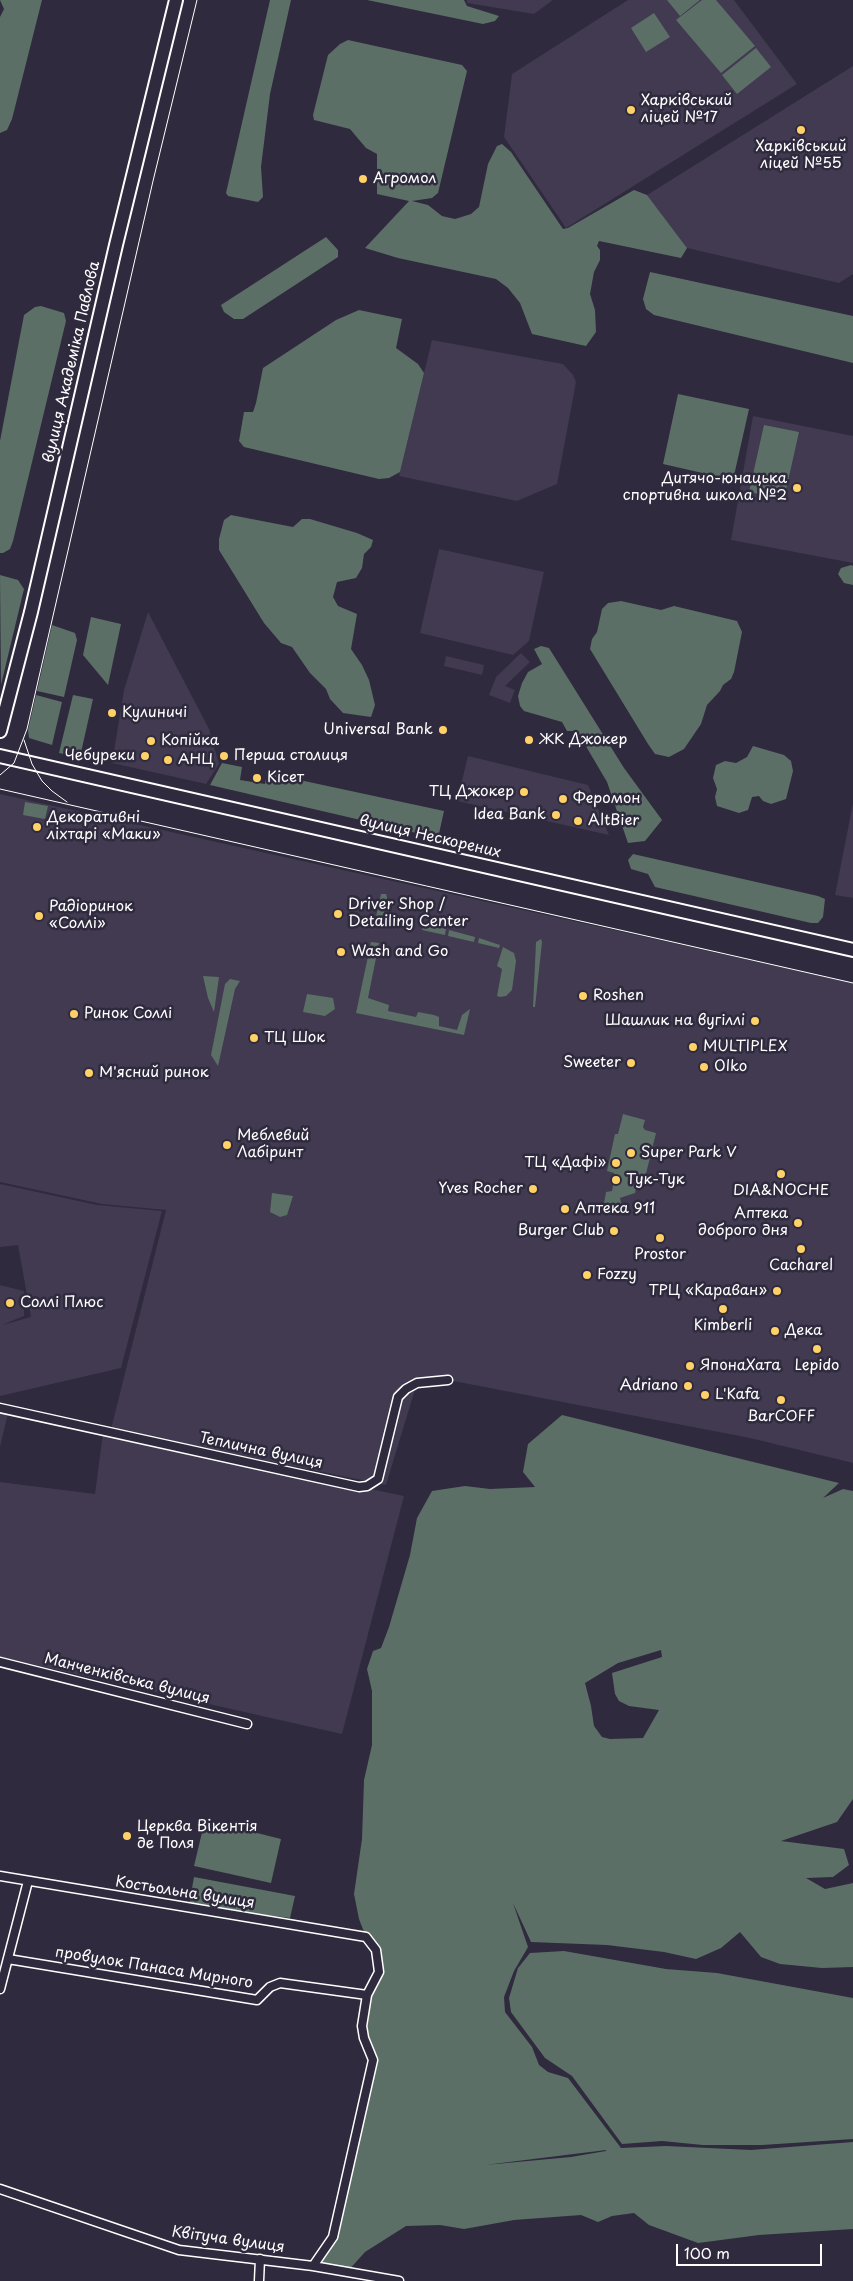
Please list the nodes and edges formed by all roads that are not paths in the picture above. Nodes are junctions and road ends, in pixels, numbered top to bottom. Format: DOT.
graph roads {
  1 [pos="176,0"];
  2 [pos="0,731"];
  3 [pos="0,756"];
  4 [pos="853,950"];
  5 [pos="448,1380"];
  6 [pos="0,1408"];
  7 [pos="0,1662"];
  8 [pos="247,1724"];
  9 [pos="0,1876"];
  10 [pos="28,1881"];
  11 [pos="8,1959"];
  12 [pos="0,1989"];
  13 [pos="367,1995"];
  14 [pos="0,2189"];
  15 [pos="260,2259"];
  16 [pos="313,2266"];
  17 [pos="381,2279"];
  18 [pos="259,2281"];
  19 [pos="399,2281"];
  1 -- 2 [label="main road, вулиця Академіка Павлова"];
  3 -- 4 [label="main road, вулиця Нескорених"];
  5 -- 6 [label="street, Теплична вулиця"];
  7 -- 8 [label="street, Манченківська вулиця"];
  9 -- 10 [label="street, Костьольна вулиця"];
  10 -- 11 [label="street"];
  10 -- 13 [label="street, Костьольна вулиця"];
  11 -- 12 [label="street"];
  11 -- 13 [label="street, провулок Панаса Мирного"];
  13 -- 16 [label="street"];
  14 -- 15 [label="street, Квітуча вулиця"];
  15 -- 16 [label="street, Квітуча вулиця"];
  15 -- 18 [label="street"];
  16 -- 17 [label="street, Квітуча вулиця"];
  17 -- 19 [label="street, Квітуча вулиця"];
}
